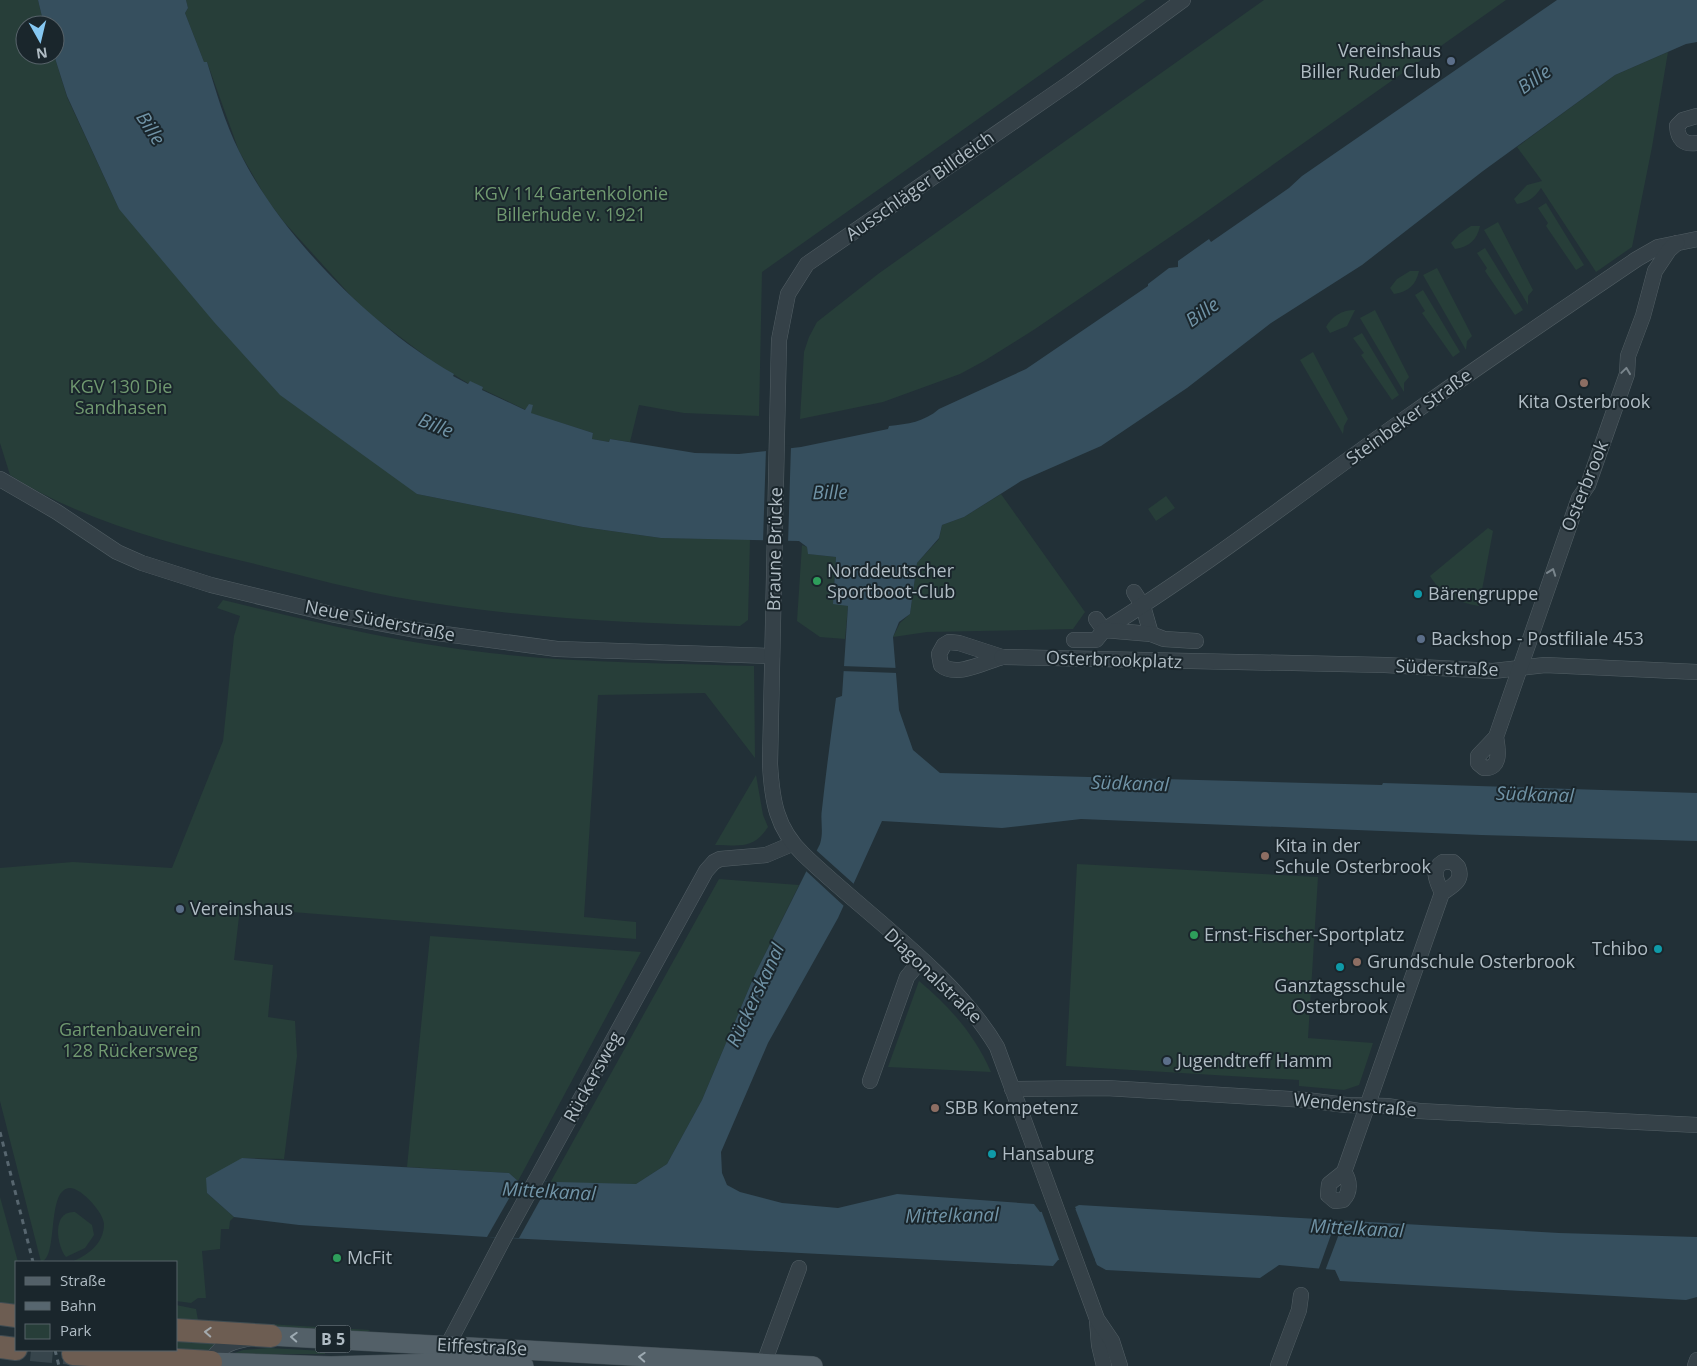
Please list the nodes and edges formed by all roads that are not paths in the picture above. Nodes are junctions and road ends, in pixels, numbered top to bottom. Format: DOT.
graph roads {
  1 [pos="1184,0"];
  2 [pos="1697,116"];
  3 [pos="1697,143"];
  4 [pos="1697,239"];
  5 [pos="1679,242"];
  6 [pos="1637,259"];
  7 [pos="1655,271"];
  8 [pos="777,442"];
  9 [pos="0,479"];
  10 [pos="1134,592"];
  11 [pos="1143,606"];
  12 [pos="1098,636"];
  13 [pos="1074,640"];
  14 [pos="1196,640"];
  15 [pos="1160,643"];
  16 [pos="772,656"];
  17 [pos="1002,657"];
  18 [pos="1226,662"];
  19 [pos="1520,668"];
  20 [pos="1697,672"];
  21 [pos="1496,737"];
  22 [pos="792,844"];
  23 [pos="1442,893"];
  24 [pos="922,960"];
  25 [pos="870,1081"];
  26 [pos="1012,1089"];
  27 [pos="1367,1106"];
  28 [pos="1697,1125"];
  29 [pos="1344,1172"];
  30 [pos="799,1268"];
  31 [pos="1301,1295"];
  32 [pos="0,1314"];
  33 [pos="15,1316"];
  34 [pos="1097,1319"];
  35 [pos="178,1330"];
  36 [pos="270,1336"];
  37 [pos="448,1345"];
  38 [pos="0,1347"];
  39 [pos="15,1349"];
  40 [pos="73,1354"];
  41 [pos="1697,1360"];
  42 [pos="153,1362"];
  43 [pos="706,1363"];
  44 [pos="764,1363"];
  45 [pos="211,1364"];
  46 [pos="438,1364"];
  47 [pos="392,1365"];
  48 [pos="524,1366"];
  49 [pos="812,1366"];
  50 [pos="1104,1366"];
  51 [pos="1120,1366"];
  52 [pos="1278,1366"];
  53 [pos="1695,1366"];
  1 -- 8 [label="street, Ausschläger Billdeich"];
  2 -- 3 [label="street"];
  4 -- 5 [label="street, Steinbeker Straße"];
  5 -- 6 [label="street, Steinbeker Straße"];
  5 -- 7 [label="street, Osterbrook"];
  6 -- 7 [label="street"];
  6 -- 11 [label="street, Steinbeker Straße"];
  19 -- 7 [label="street, Osterbrook, one-way"];
  8 -- 16 [label="street, Braune Brücke"];
  9 -- 16 [label="street, Neue Süderstraße"];
  10 -- 11 [label="street"];
  11 -- 12 [label="street"];
  11 -- 15 [label="street"];
  12 -- 13 [label="street"];
  12 -- 15 [label="street"];
  14 -- 15 [label="street"];
  16 -- 22 [label="street, Diagonalstraße"];
  17 -- 18 [label="street, Osterbrookplatz"];
  18 -- 19 [label="street, Süderstraße"];
  19 -- 20 [label="street, Süderstraße"];
  19 -- 21 [label="street, Osterbrook"];
  22 -- 24 [label="street, Diagonalstraße"];
  22 -- 37 [label="street, Rückersweg"];
  23 -- 27 [label="street"];
  24 -- 25 [label="street"];
  24 -- 26 [label="street, Diagonalstraße"];
  26 -- 27 [label="street, Wendenstraße"];
  26 -- 34 [label="street, Diagonalstraße"];
  27 -- 28 [label="street, Wendenstraße"];
  27 -- 29 [label="street"];
  30 -- 44 [label="street"];
  31 -- 52 [label="street"];
  32 -- 33 [label="highway"];
  34 -- 50 [label="street, Diagonalstraße"];
  34 -- 51 [label="street, Diagonalstraße"];
  36 -- 35 [label="highway, B 5, one-way"];
  37 -- 36 [label="main road, Eiffestraße / B 5, one-way"];
  36 -- 45 [label="street"];
  43 -- 37 [label="main road, Eiffestraße / B 5, one-way"];
  37 -- 46 [label="street, Rückersweg"];
  38 -- 39 [label="highway"];
  40 -- 42 [label="highway, B 5"];
  41 -- 53 [label="street"];
  42 -- 45 [label="highway, B 5"];
  43 -- 44 [label="main road, Eiffestraße / B 5"];
  44 -- 49 [label="main road, Eiffestraße / B 5"];
  45 -- 47 [label="main road, Eiffestraße / B 5"];
  46 -- 47 [label="main road, Eiffestraße / B 5"];
  46 -- 48 [label="main road, Eiffestraße / B 5"];
}
